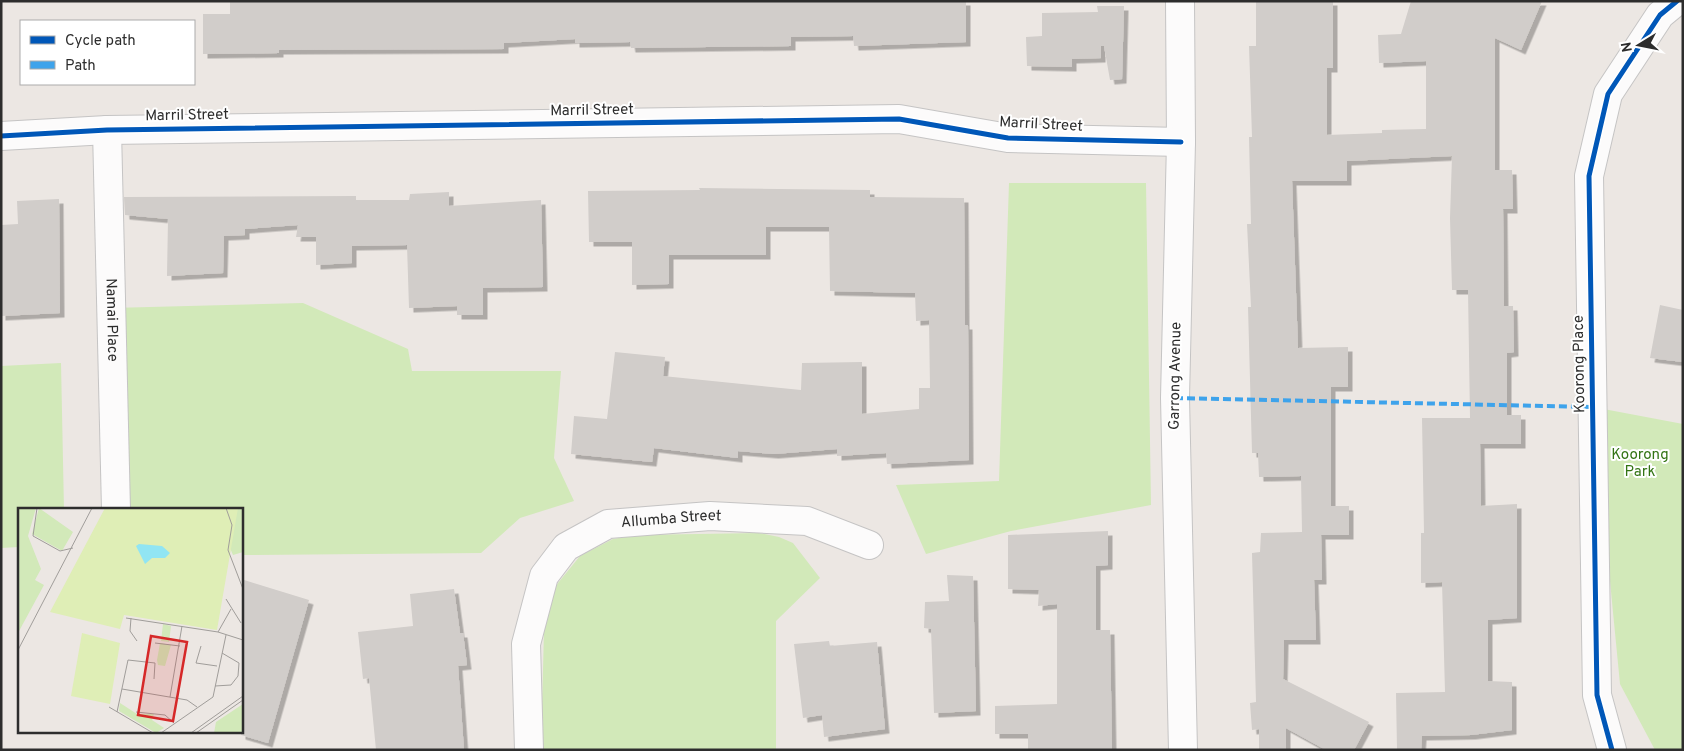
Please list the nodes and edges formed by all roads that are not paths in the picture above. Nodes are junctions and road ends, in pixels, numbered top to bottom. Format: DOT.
graph roads {
  1 [pos="1180,1"];
  2 [pos="1677,1"];
  3 [pos="107,130"];
  4 [pos="1,136"];
  5 [pos="1181,142"];
  6 [pos="116,508"];
  7 [pos="869,545"];
  8 [pos="529,750"];
  9 [pos="1183,750"];
  10 [pos="1612,750"];
  1 -- 5 [label="street, Garrong Avenue"];
  2 -- 10 [label="street, Koorong Place"];
  3 -- 4 [label="street, Marril Street"];
  3 -- 5 [label="street, Marril Street"];
  3 -- 6 [label="street, Namai Place"];
  5 -- 9 [label="street, Garrong Avenue"];
  7 -- 8 [label="street, Allumba Street"];
}
